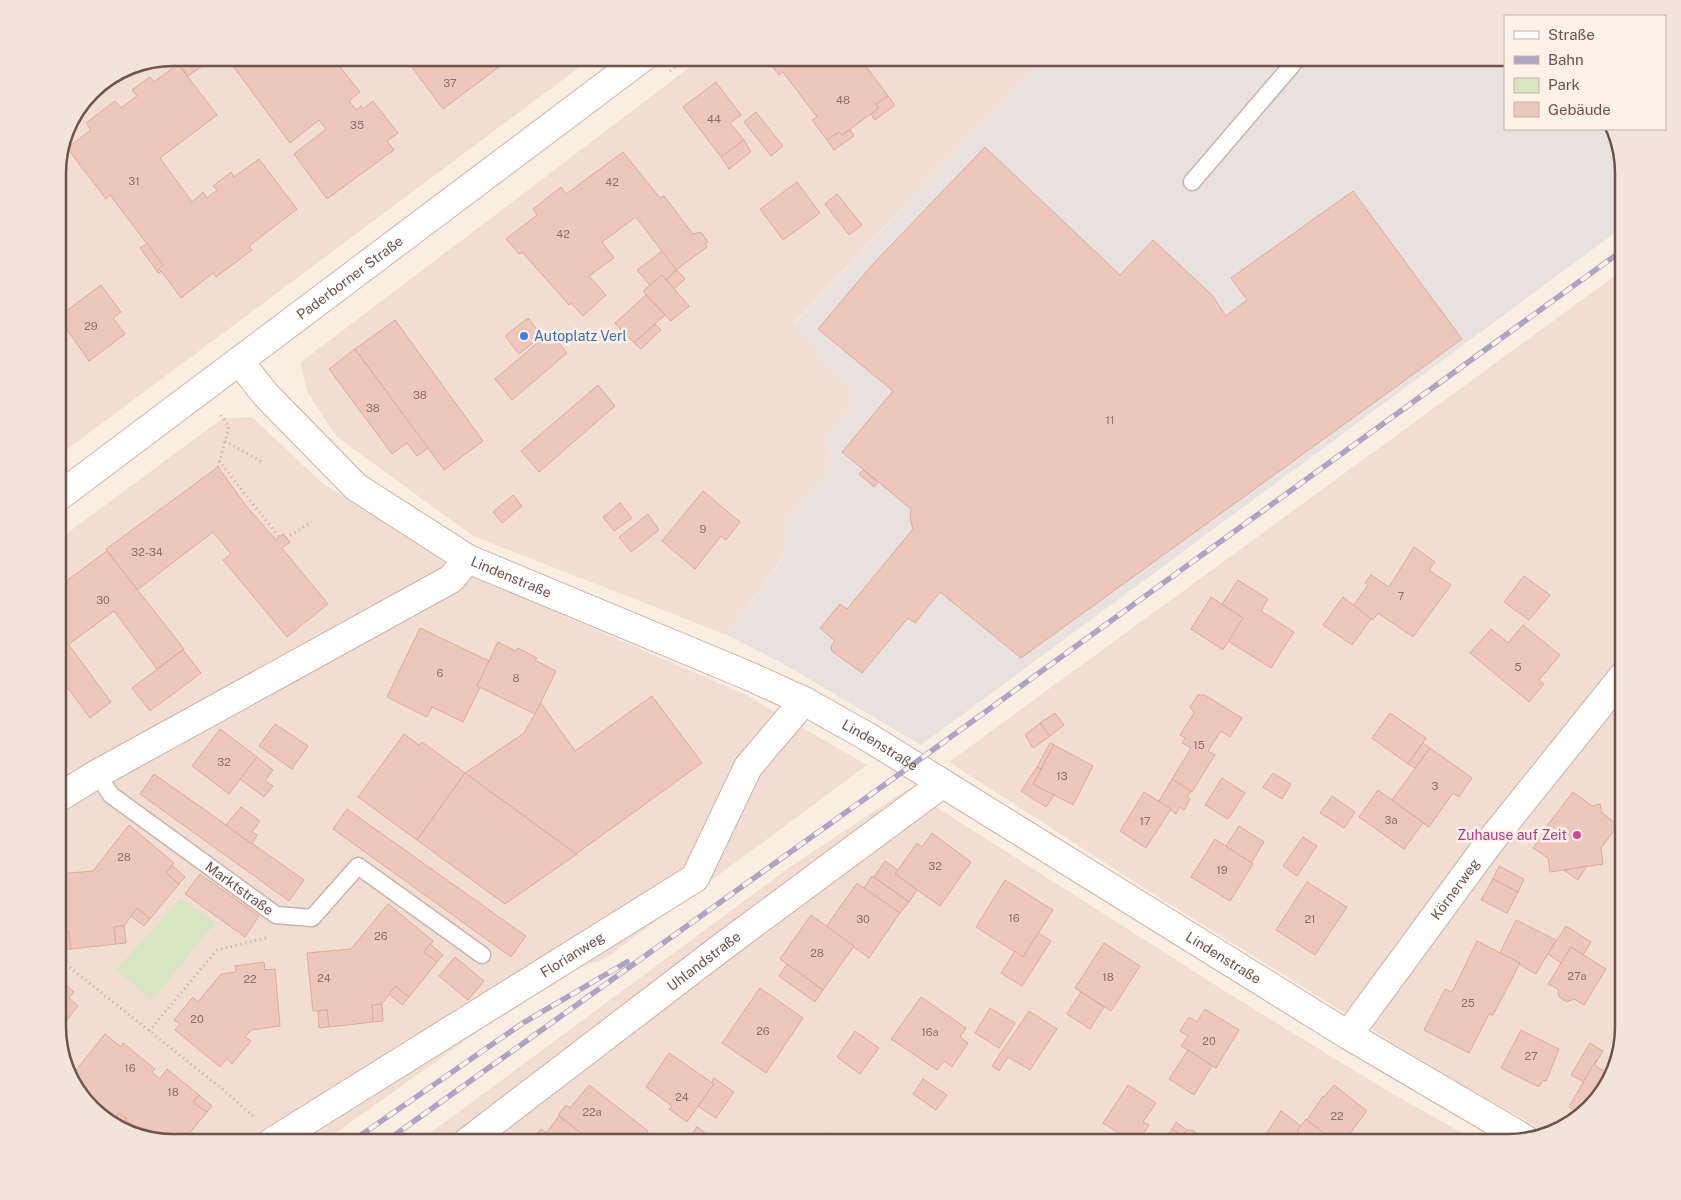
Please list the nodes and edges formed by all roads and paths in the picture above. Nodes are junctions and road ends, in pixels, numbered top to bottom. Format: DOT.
graph roads {
  1 [pos="631,66"];
  2 [pos="1291,66"];
  3 [pos="1192,182"];
  4 [pos="240,361"];
  5 [pos="218,412"];
  6 [pos="225,441"];
  7 [pos="219,461"];
  8 [pos="262,462"];
  9 [pos="218,467"];
  10 [pos="66,491"];
  11 [pos="312,522"];
  12 [pos="279,538"];
  13 [pos="286,538"];
  14 [pos="468,559"];
  15 [pos="1615,687"];
  16 [pos="804,701"];
  17 [pos="97,774"];
  18 [pos="942,784"];
  19 [pos="66,793"];
  20 [pos="295,917"];
  21 [pos="482,955"];
  22 [pos="66,964"];
  23 [pos="149,1031"];
  24 [pos="1348,1035"];
  25 [pos="1516,1133"];
  26 [pos="268,1134"];
  27 [pos="286,1134"];
  28 [pos="477,1134"];
  1 -- 4 [label="street, Paderborner Straße"];
  2 -- 3 [label="lane"];
  4 -- 10 [label="street, Paderborner Straße"];
  4 -- 14 [label="street, Lindenstraße"];
  5 -- 6 [label="path"];
  6 -- 7 [label="path"];
  6 -- 8 [label="path"];
  7 -- 9 [label="path"];
  7 -- 12 [label="path"];
  11 -- 13 [label="path"];
  14 -- 16 [label="street, Lindenstraße"];
  14 -- 17 [label="street"];
  15 -- 24 [label="street, Körnerweg"];
  16 -- 18 [label="street, Lindenstraße"];
  16 -- 27 [label="street, Florianweg"];
  17 -- 19 [label="street"];
  17 -- 20 [label="lane, Marktstraße"];
  18 -- 24 [label="street, Lindenstraße"];
  18 -- 28 [label="street, Uhlandstraße"];
  20 -- 21 [label="lane, Marktstraße"];
  20 -- 23 [label="path"];
  22 -- 23 [label="path"];
  23 -- 26 [label="path"];
  24 -- 25 [label="street, Lindenstraße"];
}
